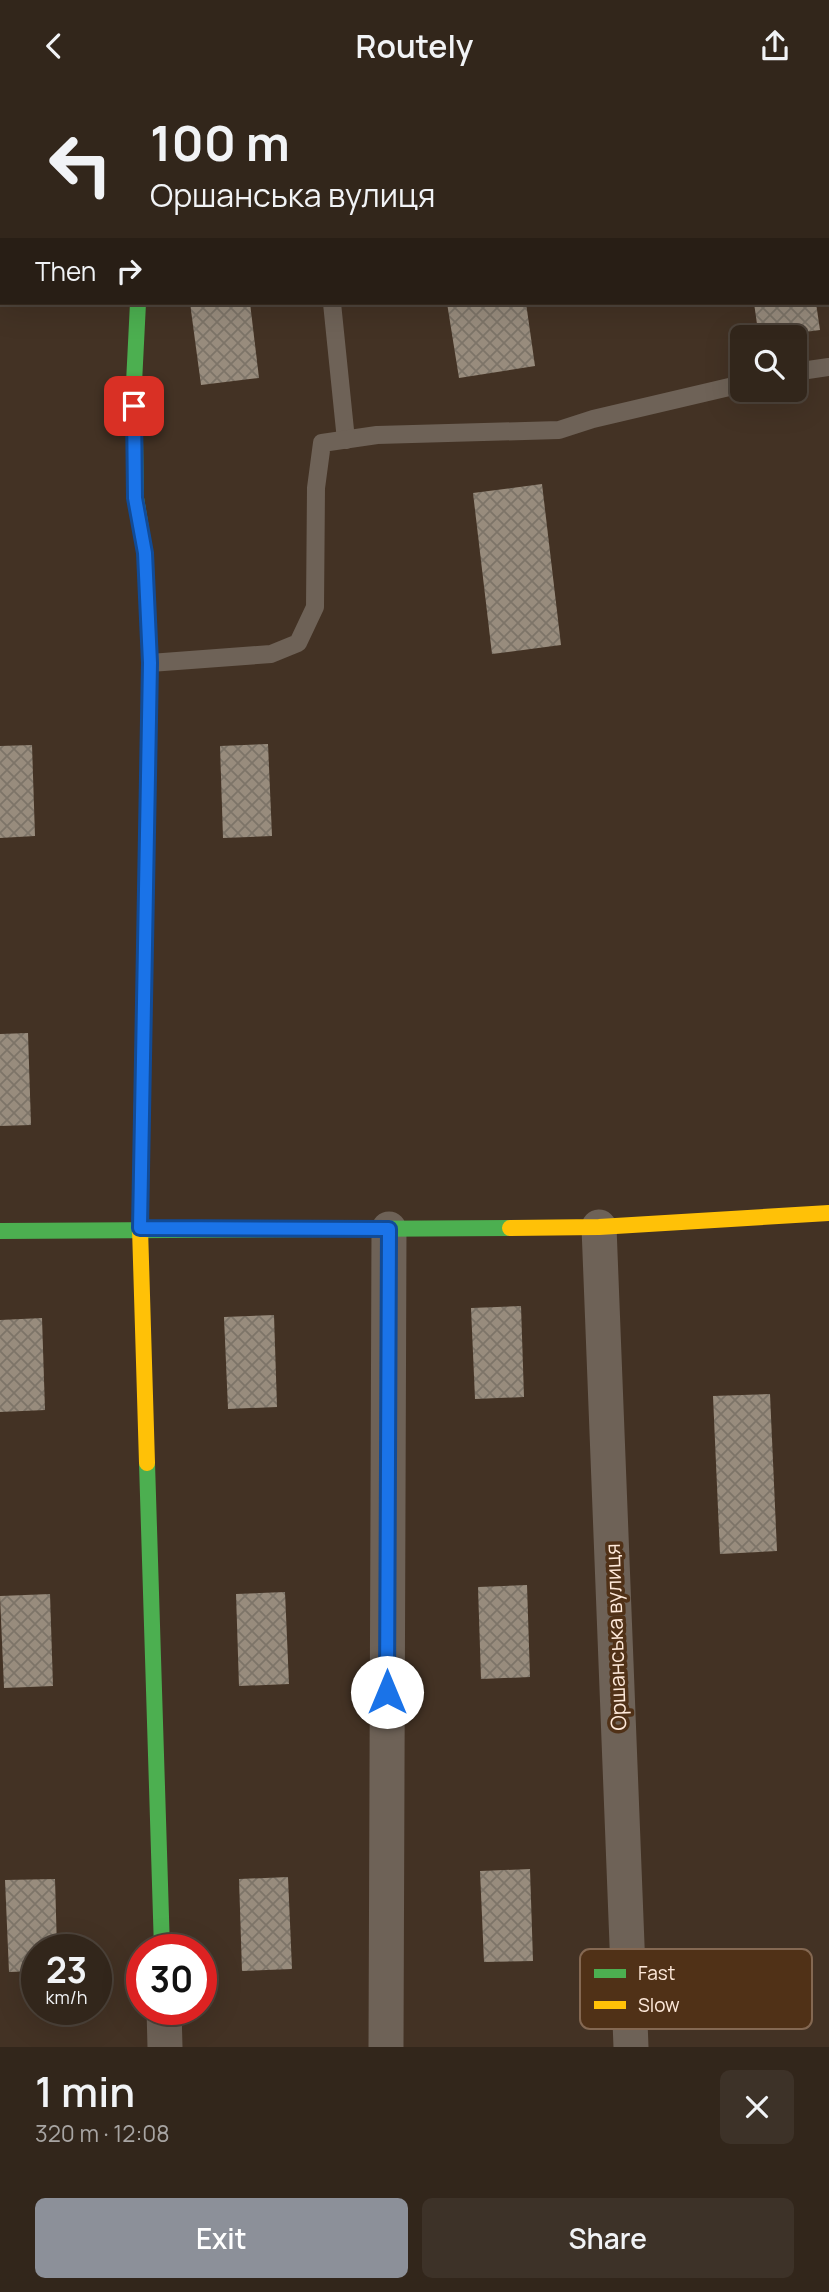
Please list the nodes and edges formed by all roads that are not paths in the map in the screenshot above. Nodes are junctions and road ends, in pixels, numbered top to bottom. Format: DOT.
graph roads {
  1 [pos="138,305"];
  2 [pos="332,305"];
  3 [pos="829,367"];
  4 [pos="807,370"];
  5 [pos="730,387"];
  6 [pos="346,440"];
  7 [pos="150,663"];
  8 [pos="829,1213"];
  9 [pos="598,1227"];
  10 [pos="140,1228"];
  11 [pos="389,1229"];
  12 [pos="0,1231"];
  13 [pos="162,1934"];
  14 [pos="627,1949"];
  15 [pos="164,2025"];
  16 [pos="630,2029"];
  17 [pos="165,2047"];
  18 [pos="386,2047"];
  19 [pos="631,2047"];
  1 -- 7 [label="street"];
  2 -- 6 [label="lane"];
  3 -- 4 [label="lane"];
  5 -- 6 [label="lane"];
  6 -- 7 [label="lane"];
  7 -- 10 [label="street"];
  8 -- 9 [label="street"];
  9 -- 11 [label="street"];
  9 -- 14 [label="street, Оршанська вулиця"];
  10 -- 11 [label="street"];
  10 -- 12 [label="street"];
  10 -- 13 [label="street"];
  11 -- 18 [label="street"];
  15 -- 17 [label="street"];
  16 -- 19 [label="street, Оршанська вулиця"];
}
